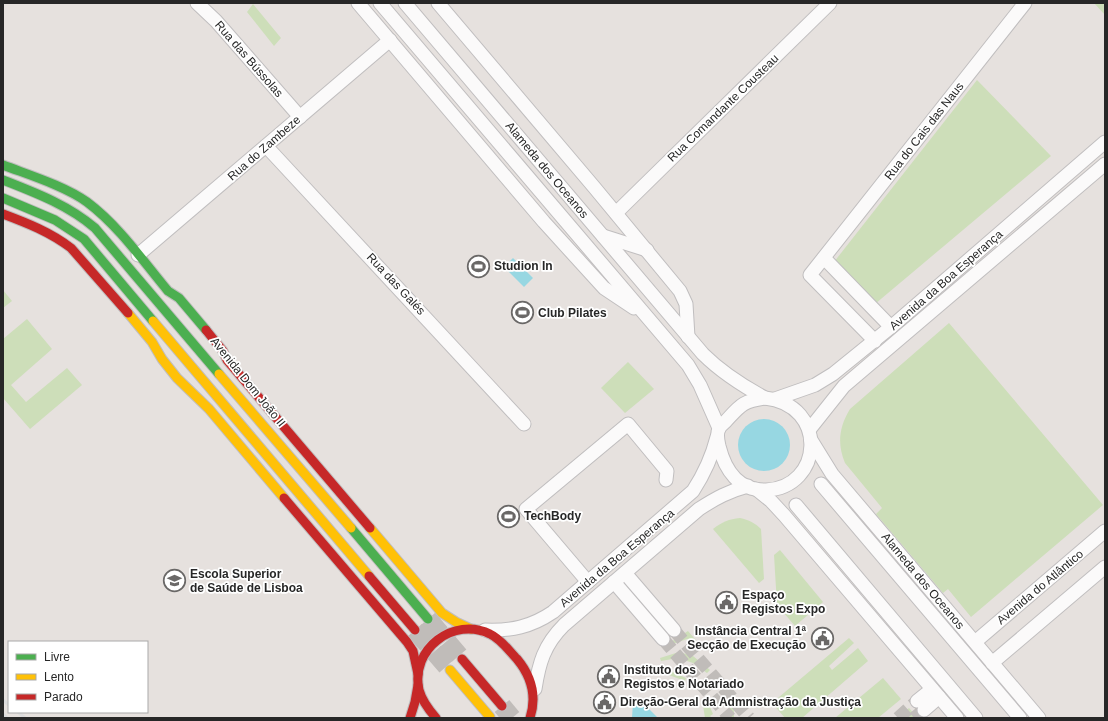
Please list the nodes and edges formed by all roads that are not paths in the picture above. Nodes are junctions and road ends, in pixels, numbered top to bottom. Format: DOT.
graph roads {
  1 [pos="197,3"];
  2 [pos="358,3"];
  3 [pos="380,3"];
  4 [pos="405,3"];
  5 [pos="438,3"];
  6 [pos="830,3"];
  7 [pos="1024,3"];
  8 [pos="390,40"];
  9 [pos="300,117"];
  10 [pos="1105,142"];
  11 [pos="266,146"];
  12 [pos="1105,164"];
  13 [pos="3,165"];
  14 [pos="3,180"];
  15 [pos="3,198"];
  16 [pos="616,213"];
  17 [pos="3,214"];
  18 [pos="603,236"];
  19 [pos="646,250"];
  20 [pos="138,255"];
  21 [pos="824,258"];
  22 [pos="168,291"];
  23 [pos="643,313"];
  24 [pos="169,314"];
  25 [pos="891,327"];
  26 [pos="688,337"];
  27 [pos="875,341"];
  28 [pos="207,385"];
  29 [pos="770,399"];
  30 [pos="209,409"];
  31 [pos="524,424"];
  32 [pos="718,433"];
  33 [pos="810,435"];
  34 [pos="666,480"];
  35 [pos="821,484"];
  36 [pos="752,488"];
  37 [pos="796,505"];
  38 [pos="1105,531"];
  39 [pos="1105,567"];
  40 [pos="625,572"];
  41 [pos="588,582"];
  42 [pos="614,582"];
  43 [pos="428,619"];
  44 [pos="415,630"];
  45 [pos="476,630"];
  46 [pos="674,630"];
  47 [pos="663,639"];
  48 [pos="975,642"];
  49 [pos="462,659"];
  50 [pos="992,663"];
  51 [pos="450,670"];
  52 [pos="418,678"];
  53 [pos="935,693"];
  54 [pos="534,698"];
  55 [pos="921,705"];
  56 [pos="502,706"];
  57 [pos="490,717"];
  58 [pos="410,718"];
  59 [pos="436,718"];
  60 [pos="530,718"];
  61 [pos="537,718"];
  62 [pos="957,718"];
  63 [pos="976,718"];
  64 [pos="1020,718"];
  65 [pos="1040,718"];
  1 -- 9 [label="street, Rua das Bússolas"];
  2 -- 8 [label="street, Alameda dos Oceanos"];
  3 -- 23 [label="street, Alameda dos Oceanos"];
  4 -- 18 [label="street, Alameda dos Oceanos"];
  5 -- 16 [label="street, Alameda dos Oceanos"];
  6 -- 16 [label="street, Rua Comandante Cousteau"];
  7 -- 21 [label="street, Rua do Cais das Naus"];
  8 -- 9 [label="street, Rua do Zambeze"];
  8 -- 23 [label="street, Alameda dos Oceanos"];
  9 -- 11 [label="street, Rua do Zambeze"];
  10 -- 25 [label="street, Avenida da Boa Esperança"];
  11 -- 20 [label="street, Rua do Zambeze"];
  11 -- 31 [label="street, Rua das Galés"];
  12 -- 33 [label="street, Avenida da Boa Esperança"];
  13 -- 20 [label="main road, Avenida Dom João II"];
  14 -- 24 [label="main road, Avenida Dom João II"];
  15 -- 28 [label="main road"];
  16 -- 19 [label="street, Alameda dos Oceanos"];
  17 -- 30 [label="main road"];
  18 -- 19 [label="street"];
  18 -- 26 [label="street, Alameda dos Oceanos"];
  19 -- 26 [label="street, Alameda dos Oceanos"];
  20 -- 22 [label="main road, Avenida Dom João II"];
  21 -- 25 [label="street"];
  21 -- 27 [label="street, Rua do Cais das Naus"];
  22 -- 24 [label="main road"];
  22 -- 45 [label="main road, Avenida Dom João II"];
  23 -- 32 [label="street, Alameda dos Oceanos"];
  24 -- 43 [label="main road, Avenida Dom João II"];
  25 -- 27 [label="street, Avenida da Boa Esperança"];
  26 -- 29 [label="street, Alameda dos Oceanos"];
  27 -- 29 [label="street, Avenida da Boa Esperança"];
  28 -- 30 [label="main road"];
  28 -- 44 [label="main road"];
  29 -- 32 [label="street"];
  29 -- 33 [label="street"];
  30 -- 52 [label="main road"];
  32 -- 36 [label="street"];
  32 -- 41 [label="street, Avenida da Boa Esperança"];
  33 -- 36 [label="street"];
  33 -- 48 [label="street, Alameda dos Oceanos"];
  34 -- 41 [label="street"];
  35 -- 64 [label="street, Alameda dos Oceanos"];
  36 -- 40 [label="street, Avenida da Boa Esperança"];
  36 -- 53 [label="street"];
  37 -- 63 [label="street"];
  38 -- 48 [label="street, Avenida do Atlântico"];
  39 -- 50 [label="street"];
  40 -- 42 [label="street, Avenida da Boa Esperança"];
  40 -- 46 [label="street"];
  41 -- 45 [label="street, Avenida da Boa Esperança"];
  42 -- 47 [label="street"];
  42 -- 54 [label="street, Avenida da Boa Esperança"];
  45 -- 52 [label="main road"];
  45 -- 54 [label="main road, Avenida Dom João II"];
  48 -- 50 [label="street, Alameda dos Oceanos"];
  49 -- 56 [label="main road"];
  50 -- 65 [label="street, Alameda dos Oceanos"];
  51 -- 57 [label="main road"];
  52 -- 58 [label="main road"];
  52 -- 59 [label="main road"];
  53 -- 55 [label="street"];
  53 -- 62 [label="street"];
  54 -- 60 [label="main road"];
  54 -- 61 [label="street"];
}
